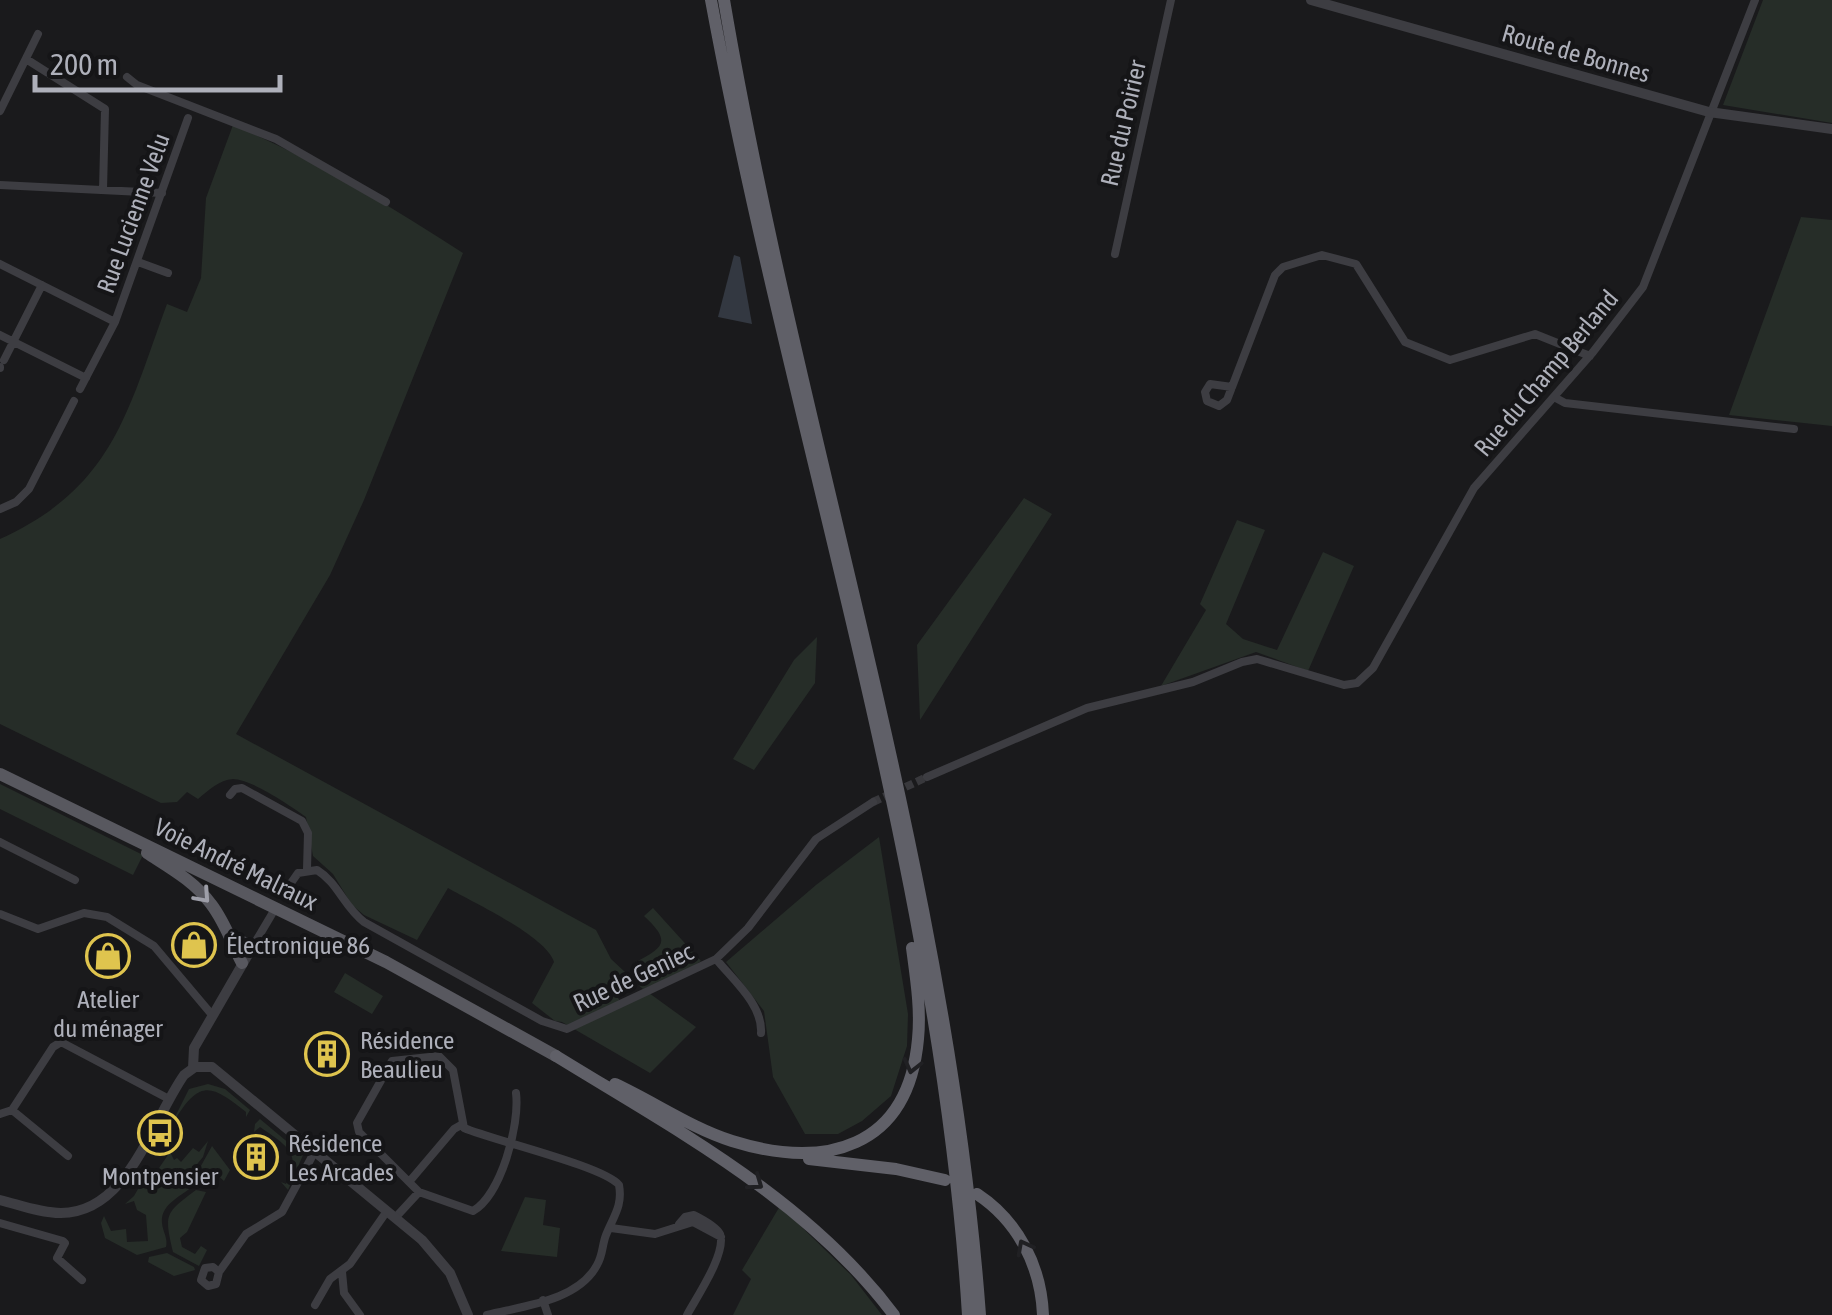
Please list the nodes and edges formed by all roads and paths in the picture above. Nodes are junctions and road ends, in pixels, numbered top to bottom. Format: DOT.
graph roads {
  1 [pos="712,0"];
  2 [pos="724,0"];
  3 [pos="733,0"];
  4 [pos="1171,0"];
  5 [pos="1754,0"];
  6 [pos="1319,1"];
  7 [pos="38,34"];
  8 [pos="732,48"];
  9 [pos="26,59"];
  10 [pos="127,76"];
  11 [pos="0,112"];
  12 [pos="1709,112"];
  13 [pos="188,118"];
  14 [pos="1832,130"];
  15 [pos="0,185"];
  16 [pos="103,190"];
  17 [pos="162,193"];
  18 [pos="386,202"];
  19 [pos="1115,254"];
  20 [pos="138,262"];
  21 [pos="0,264"];
  22 [pos="168,273"];
  23 [pos="42,285"];
  24 [pos="114,322"];
  25 [pos="0,335"];
  26 [pos="13,342"];
  27 [pos="1590,356"];
  28 [pos="1,365"];
  29 [pos="86,378"];
  30 [pos="1232,386"];
  31 [pos="80,390"];
  32 [pos="1554,397"];
  33 [pos="74,401"];
  34 [pos="1794,430"];
  35 [pos="0,508"];
  36 [pos="0,774"];
  37 [pos="927,778"];
  38 [pos="230,794"];
  39 [pos="872,802"];
  40 [pos="108,826"];
  41 [pos="897,831"];
  42 [pos="0,842"];
  43 [pos="307,869"];
  44 [pos="75,880"];
  45 [pos="284,892"];
  46 [pos="0,914"];
  47 [pos="272,914"];
  48 [pos="229,936"];
  49 [pos="252,946"];
  50 [pos="716,959"];
  51 [pos="242,963"];
  52 [pos="213,1017"];
  53 [pos="762,1033"];
  54 [pos="556,1056"];
  55 [pos="197,1067"];
  56 [pos="615,1084"];
  57 [pos="516,1093"];
  58 [pos="169,1099"];
  59 [pos="12,1110"];
  60 [pos="0,1114"];
  61 [pos="461,1125"];
  62 [pos="510,1144"];
  63 [pos="315,1151"];
  64 [pos="68,1156"];
  65 [pos="944,1180"];
  66 [pos="409,1182"];
  67 [pos="419,1192"];
  68 [pos="976,1194"];
  69 [pos="0,1200"];
  70 [pos="391,1215"];
  71 [pos="0,1222"];
  72 [pos="611,1228"];
  73 [pos="219,1272"];
  74 [pos="342,1272"];
  75 [pos="82,1280"];
  76 [pos="543,1300"];
  77 [pos="315,1305"];
  78 [pos="360,1315"];
  79 [pos="468,1315"];
  80 [pos="487,1315"];
  81 [pos="548,1315"];
  82 [pos="687,1315"];
  83 [pos="894,1315"];
  84 [pos="968,1315"];
  85 [pos="980,1315"];
  86 [pos="1043,1315"];
  1 -- 41 [label="highway"];
  2 -- 8 [label="highway"];
  3 -- 8 [label="highway"];
  4 -- 19 [label="street, Rue du Poirier"];
  5 -- 12 [label="street, Rue du Champ Berland"];
  6 -- 12 [label="street, Route de Bonnes"];
  7 -- 9 [label="street"];
  8 -- 85 [label="highway"];
  9 -- 11 [label="street"];
  9 -- 16 [label="street"];
  10 -- 18 [label="street"];
  12 -- 14 [label="street, Route de Bonnes"];
  12 -- 27 [label="street, Rue du Champ Berland"];
  13 -- 17 [label="street, Rue Lucienne Velu"];
  15 -- 16 [label="street"];
  16 -- 17 [label="street"];
  17 -- 20 [label="street, Rue Lucienne Velu"];
  20 -- 22 [label="street"];
  20 -- 24 [label="street, Rue Lucienne Velu"];
  21 -- 23 [label="street"];
  23 -- 24 [label="street"];
  23 -- 26 [label="street"];
  24 -- 29 [label="street, Rue Lucienne Velu"];
  25 -- 26 [label="street"];
  26 -- 28 [label="street"];
  26 -- 29 [label="street"];
  27 -- 30 [label="street"];
  27 -- 32 [label="street, Rue du Champ Berland"];
  29 -- 31 [label="street, Rue Lucienne Velu"];
  32 -- 34 [label="street"];
  32 -- 37 [label="street, Rue du Champ Berland"];
  33 -- 35 [label="street"];
  36 -- 40 [label="main road, Voie André Malraux"];
  38 -- 43 [label="street"];
  39 -- 50 [label="street, Rue de Geniec"];
  40 -- 48 [label="main road, one-way"];
  40 -- 54 [label="main road, Voie André Malraux"];
  41 -- 56 [label="highway, one-way"];
  41 -- 84 [label="highway"];
  42 -- 44 [label="street"];
  43 -- 45 [label="street"];
  43 -- 50 [label="street, Rue de Geniec"];
  46 -- 52 [label="street"];
  47 -- 49 [label="street"];
  48 -- 49 [label="main road"];
  48 -- 51 [label="main road"];
  49 -- 51 [label="street"];
  50 -- 53 [label="street"];
  51 -- 52 [label="street"];
  52 -- 55 [label="street"];
  54 -- 56 [label="highway"];
  54 -- 83 [label="highway, one-way"];
  55 -- 58 [label="street"];
  55 -- 63 [label="street"];
  56 -- 65 [label="highway"];
  57 -- 62 [label="street"];
  58 -- 59 [label="street"];
  58 -- 69 [label="street"];
  59 -- 60 [label="street"];
  59 -- 64 [label="street"];
  61 -- 62 [label="street"];
  61 -- 66 [label="street"];
  61 -- 66 [label="street"];
  62 -- 67 [label="street"];
  62 -- 72 [label="street"];
  63 -- 70 [label="street"];
  63 -- 73 [label="street"];
  66 -- 67 [label="street"];
  67 -- 70 [label="street"];
  86 -- 68 [label="highway, one-way"];
  70 -- 74 [label="street"];
  70 -- 79 [label="street"];
  71 -- 75 [label="street"];
  72 -- 76 [label="street"];
  72 -- 82 [label="street"];
  74 -- 77 [label="street"];
  74 -- 78 [label="street"];
  76 -- 80 [label="street"];
  76 -- 81 [label="street"];
}
